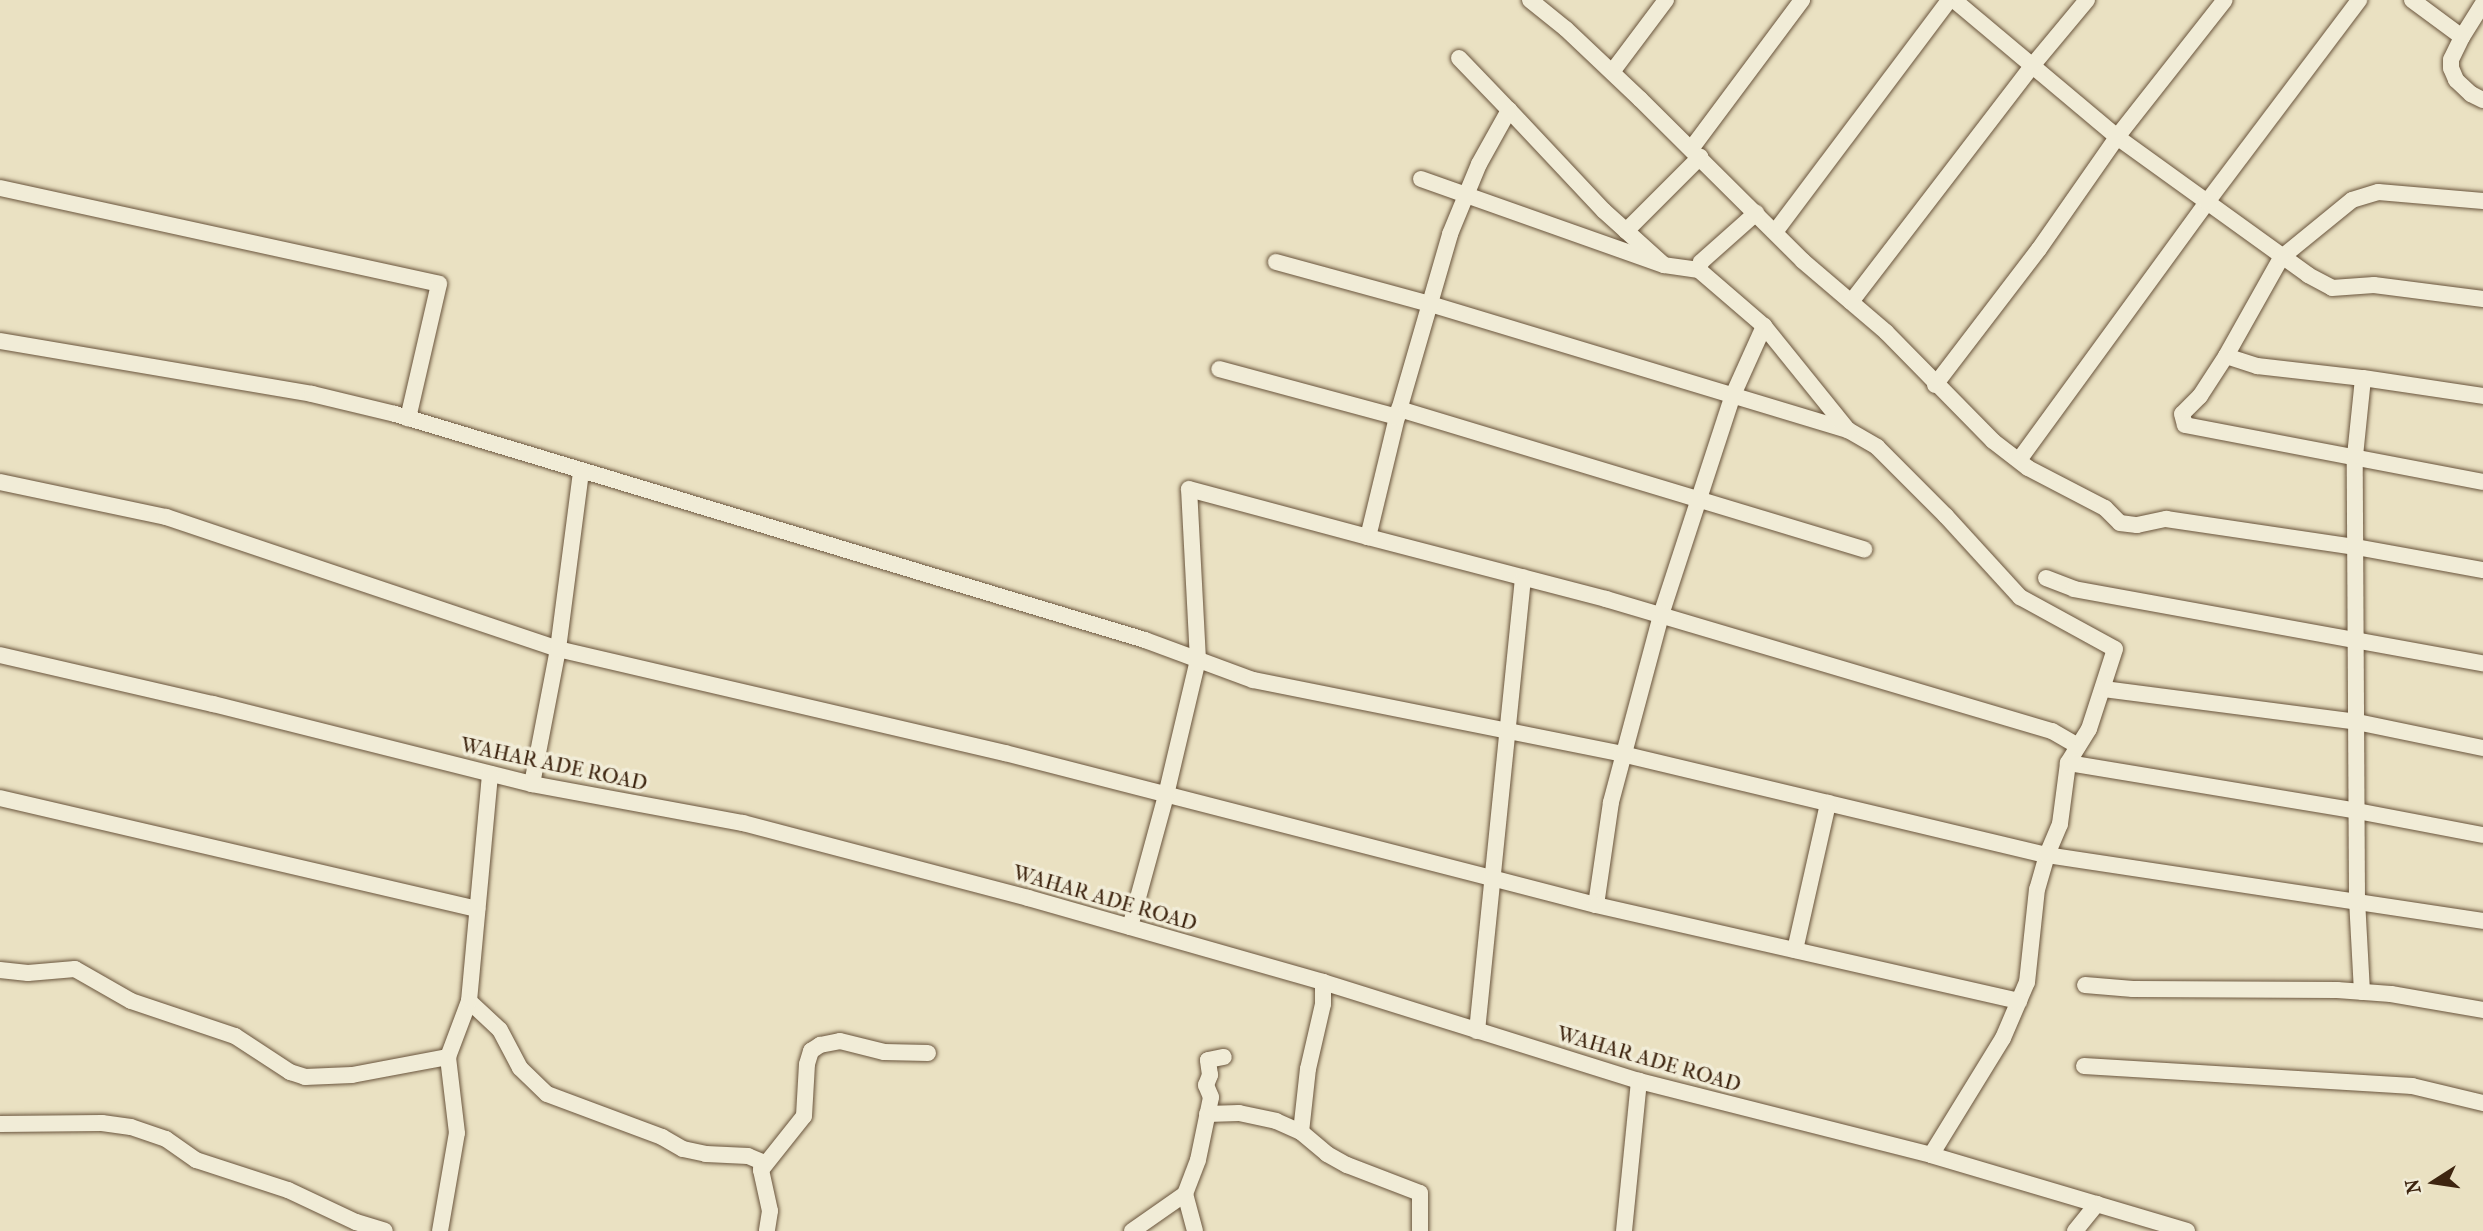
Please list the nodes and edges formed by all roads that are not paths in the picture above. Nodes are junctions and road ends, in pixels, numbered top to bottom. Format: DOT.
graph roads {
  1 [pos="1530,0"];
  2 [pos="1666,0"];
  3 [pos="1802,0"];
  4 [pos="1949,0"];
  5 [pos="1954,0"];
  6 [pos="2087,0"];
  7 [pos="2225,0"];
  8 [pos="2359,0"];
  9 [pos="2412,0"];
  10 [pos="2483,4"];
  11 [pos="2462,37"];
  12 [pos="1459,58"];
  13 [pos="2032,66"];
  14 [pos="1612,72"];
  15 [pos="2483,100"];
  16 [pos="1509,110"];
  17 [pos="2117,136"];
  18 [pos="1695,153"];
  19 [pos="1421,179"];
  20 [pos="0,188"];
  21 [pos="1466,194"];
  22 [pos="2483,201"];
  23 [pos="2207,202"];
  24 [pos="1756,213"];
  25 [pos="1626,231"];
  26 [pos="1775,232"];
  27 [pos="2281,258"];
  28 [pos="1276,262"];
  29 [pos="1664,265"];
  30 [pos="1699,270"];
  31 [pos="2483,299"];
  32 [pos="1851,302"];
  33 [pos="1430,304"];
  34 [pos="1764,326"];
  35 [pos="0,341"];
  36 [pos="2226,356"];
  37 [pos="1219,369"];
  38 [pos="2363,378"];
  39 [pos="1935,385"];
  40 [pos="1733,395"];
  41 [pos="2483,396"];
  42 [pos="1398,413"];
  43 [pos="408,418"];
  44 [pos="1848,430"];
  45 [pos="2355,456"];
  46 [pos="2020,460"];
  47 [pos="581,472"];
  48 [pos="0,482"];
  49 [pos="2483,482"];
  50 [pos="1700,500"];
  51 [pos="1368,537"];
  52 [pos="2356,547"];
  53 [pos="1864,549"];
  54 [pos="2483,570"];
  55 [pos="1523,577"];
  56 [pos="2046,578"];
  57 [pos="1661,615"];
  58 [pos="2355,641"];
  59 [pos="558,649"];
  60 [pos="0,655"];
  61 [pos="1198,660"];
  62 [pos="2483,663"];
  63 [pos="2104,689"];
  64 [pos="2357,722"];
  65 [pos="1507,732"];
  66 [pos="2078,746"];
  67 [pos="2483,748"];
  68 [pos="1622,754"];
  69 [pos="2068,763"];
  70 [pos="490,774"];
  71 [pos="532,785"];
  72 [pos="1166,794"];
  73 [pos="0,799"];
  74 [pos="1829,803"];
  75 [pos="2357,811"];
  76 [pos="2483,835"];
  77 [pos="2047,855"];
  78 [pos="1493,878"];
  79 [pos="2357,900"];
  80 [pos="1596,905"];
  81 [pos="477,909"];
  82 [pos="2483,920"];
  83 [pos="1130,927"];
  84 [pos="1795,950"];
  85 [pos="0,970"];
  86 [pos="1324,982"];
  87 [pos="2085,985"];
  88 [pos="2362,992"];
  89 [pos="469,1001"];
  90 [pos="2019,1001"];
  91 [pos="2483,1010"];
  92 [pos="1477,1031"];
  93 [pos="928,1053"];
  94 [pos="1224,1057"];
  95 [pos="448,1058"];
  96 [pos="2084,1066"];
  97 [pos="1639,1081"];
  98 [pos="2483,1102"];
  99 [pos="1207,1114"];
  100 [pos="0,1124"];
  101 [pos="1301,1132"];
  102 [pos="1931,1154"];
  103 [pos="761,1170"];
  104 [pos="1185,1194"];
  105 [pos="2097,1204"];
  106 [pos="385,1231"];
  107 [pos="440,1231"];
  108 [pos="767,1231"];
  109 [pos="1132,1231"];
  110 [pos="1195,1231"];
  111 [pos="1420,1231"];
  112 [pos="1625,1231"];
  113 [pos="2075,1231"];
  114 [pos="2187,1231"];
  1 -- 14 [label="street"];
  2 -- 14 [label="street"];
  3 -- 18 [label="street"];
  4 -- 26 [label="street"];
  5 -- 13 [label="street"];
  6 -- 13 [label="street"];
  7 -- 17 [label="street"];
  8 -- 23 [label="street"];
  9 -- 11 [label="street"];
  10 -- 11 [label="street"];
  11 -- 15 [label="street"];
  12 -- 16 [label="street"];
  13 -- 17 [label="street"];
  13 -- 32 [label="street"];
  14 -- 18 [label="street"];
  16 -- 21 [label="street"];
  16 -- 25 [label="street"];
  17 -- 23 [label="street"];
  17 -- 39 [label="street"];
  18 -- 24 [label="street"];
  18 -- 25 [label="street"];
  19 -- 21 [label="street"];
  20 -- 43 [label="street"];
  21 -- 29 [label="street"];
  21 -- 33 [label="street"];
  22 -- 27 [label="street"];
  23 -- 27 [label="street"];
  23 -- 46 [label="street"];
  24 -- 26 [label="street"];
  24 -- 30 [label="street"];
  25 -- 29 [label="street"];
  26 -- 32 [label="street"];
  27 -- 31 [label="street"];
  27 -- 36 [label="street"];
  28 -- 33 [label="street"];
  29 -- 30 [label="street"];
  30 -- 34 [label="street"];
  32 -- 39 [label="street"];
  33 -- 40 [label="street"];
  33 -- 42 [label="street"];
  34 -- 40 [label="street"];
  34 -- 44 [label="street"];
  35 -- 43 [label="street"];
  36 -- 38 [label="street"];
  36 -- 45 [label="street"];
  37 -- 42 [label="street"];
  38 -- 41 [label="street"];
  38 -- 45 [label="street"];
  39 -- 46 [label="street"];
  40 -- 44 [label="street"];
  40 -- 50 [label="street"];
  42 -- 50 [label="street"];
  42 -- 51 [label="street"];
  43 -- 47 [label="street"];
  44 -- 63 [label="street"];
  45 -- 49 [label="street"];
  45 -- 52 [label="street"];
  46 -- 52 [label="street"];
  47 -- 59 [label="street"];
  47 -- 61 [label="street"];
  48 -- 59 [label="street"];
  50 -- 53 [label="street"];
  50 -- 57 [label="street"];
  51 -- 55 [label="street"];
  51 -- 61 [label="street"];
  52 -- 54 [label="street"];
  52 -- 58 [label="street"];
  55 -- 57 [label="street"];
  55 -- 65 [label="street"];
  56 -- 58 [label="street"];
  57 -- 66 [label="street"];
  57 -- 68 [label="street"];
  58 -- 62 [label="street"];
  58 -- 64 [label="street"];
  59 -- 71 [label="street"];
  59 -- 72 [label="street"];
  60 -- 70 [label="street, WAHAR ADE ROAD"];
  61 -- 65 [label="street"];
  61 -- 72 [label="street"];
  63 -- 64 [label="street"];
  63 -- 66 [label="street"];
  64 -- 67 [label="street"];
  64 -- 75 [label="street"];
  65 -- 68 [label="street"];
  65 -- 78 [label="street"];
  66 -- 69 [label="street"];
  68 -- 74 [label="street"];
  68 -- 80 [label="street"];
  69 -- 75 [label="street"];
  69 -- 77 [label="street"];
  70 -- 71 [label="street, WAHAR ADE ROAD"];
  70 -- 81 [label="street"];
  71 -- 83 [label="street, WAHAR ADE ROAD"];
  72 -- 78 [label="street"];
  72 -- 83 [label="street"];
  73 -- 81 [label="street"];
  74 -- 77 [label="street"];
  74 -- 84 [label="street"];
  75 -- 76 [label="street"];
  75 -- 79 [label="street"];
  77 -- 79 [label="street"];
  77 -- 90 [label="street"];
  78 -- 80 [label="street"];
  78 -- 92 [label="street"];
  79 -- 82 [label="street"];
  79 -- 88 [label="street"];
  80 -- 84 [label="street"];
  81 -- 89 [label="street"];
  83 -- 86 [label="street, WAHAR ADE ROAD"];
  84 -- 90 [label="street"];
  85 -- 95 [label="street"];
  86 -- 92 [label="street, WAHAR ADE ROAD"];
  86 -- 101 [label="street"];
  87 -- 88 [label="street"];
  88 -- 91 [label="street"];
  89 -- 95 [label="street"];
  89 -- 103 [label="street"];
  90 -- 102 [label="street"];
  92 -- 97 [label="street, WAHAR ADE ROAD"];
  93 -- 103 [label="street"];
  94 -- 99 [label="street"];
  95 -- 107 [label="street"];
  96 -- 98 [label="street"];
  97 -- 102 [label="street, WAHAR ADE ROAD"];
  97 -- 112 [label="street"];
  99 -- 101 [label="street"];
  99 -- 104 [label="street"];
  100 -- 106 [label="street"];
  101 -- 111 [label="street"];
  102 -- 105 [label="street, WAHAR ADE ROAD"];
  103 -- 108 [label="street"];
  104 -- 109 [label="street"];
  104 -- 110 [label="street"];
  105 -- 113 [label="street"];
  105 -- 114 [label="street, WAHAR ADE ROAD"];
}
